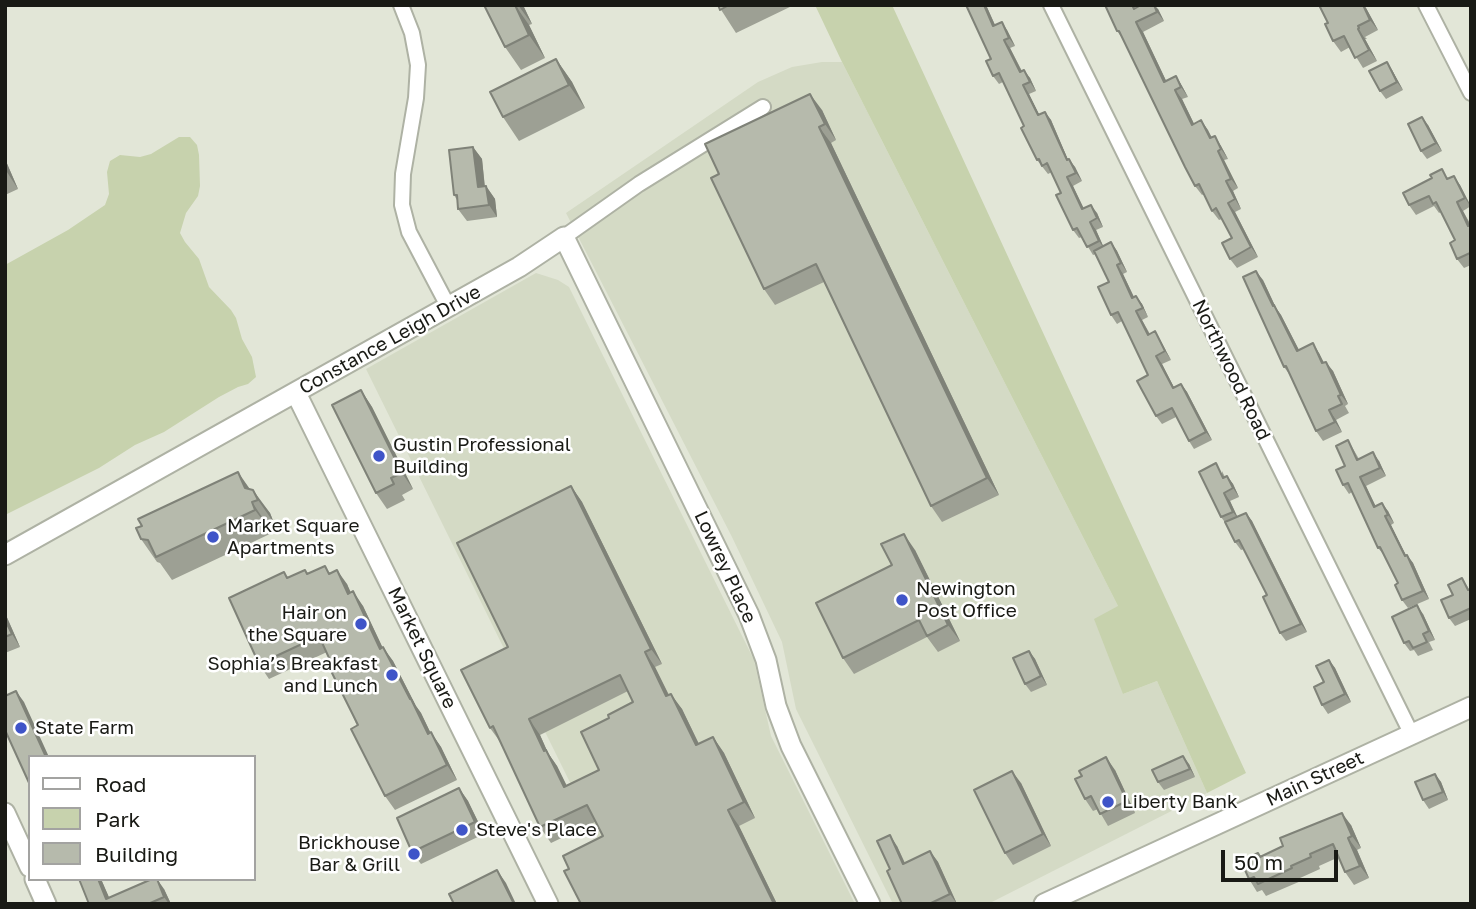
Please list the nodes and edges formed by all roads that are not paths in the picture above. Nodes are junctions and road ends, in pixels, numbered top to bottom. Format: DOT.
graph roads {
  1 [pos="401,5"];
  2 [pos="1051,5"];
  3 [pos="1426,5"];
  4 [pos="1471,93"];
  5 [pos="763,107"];
  6 [pos="564,237"];
  7 [pos="448,306"];
  8 [pos="296,393"];
  9 [pos="5,555"];
  10 [pos="1471,707"];
  11 [pos="1412,735"];
  12 [pos="5,813"];
  13 [pos="28,863"];
  14 [pos="36,881"];
  15 [pos="46,904"];
  16 [pos="548,904"];
  17 [pos="870,904"];
  18 [pos="1044,904"];
  1 -- 7 [label="street"];
  2 -- 11 [label="street, Northwood Road"];
  3 -- 4 [label="street"];
  5 -- 6 [label="street, Constance Leigh Drive"];
  6 -- 7 [label="street, Constance Leigh Drive"];
  6 -- 17 [label="street, Lowrey Place"];
  7 -- 8 [label="street, Constance Leigh Drive"];
  8 -- 9 [label="street, Constance Leigh Drive"];
  8 -- 16 [label="street, Market Square"];
  10 -- 11 [label="street, Main Street"];
  11 -- 18 [label="street, Main Street"];
  12 -- 13 [label="street"];
  14 -- 15 [label="street"];
}
